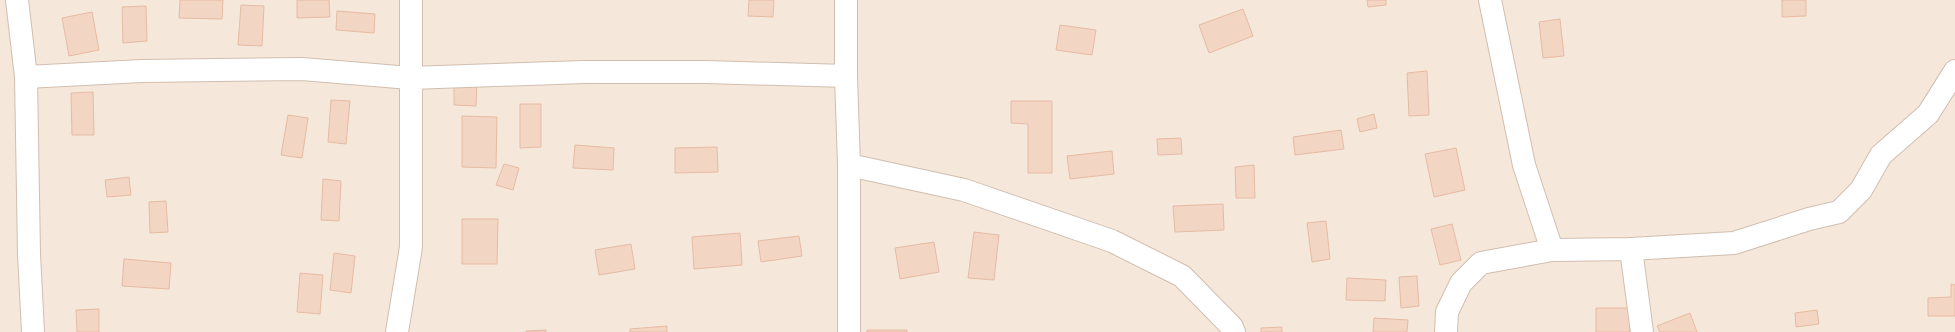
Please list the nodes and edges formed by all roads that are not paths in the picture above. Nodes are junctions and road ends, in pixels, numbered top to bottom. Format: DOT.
graph roads {
  1 [pos="17,0"];
  2 [pos="411,0"];
  3 [pos="846,0"];
  4 [pos="1490,0"];
  5 [pos="1955,71"];
  6 [pos="846,76"];
  7 [pos="26,77"];
  8 [pos="410,78"];
  9 [pos="849,165"];
  10 [pos="1631,249"];
  11 [pos="1552,250"];
  12 [pos="33,332"];
  13 [pos="397,332"];
  14 [pos="849,332"];
  15 [pos="1234,332"];
  16 [pos="1446,332"];
  17 [pos="1642,332"];
  1 -- 7 [label="street"];
  2 -- 8 [label="street"];
  3 -- 6 [label="street"];
  4 -- 11 [label="street"];
  5 -- 10 [label="street"];
  6 -- 8 [label="street"];
  6 -- 9 [label="street"];
  7 -- 8 [label="street"];
  7 -- 12 [label="street"];
  8 -- 13 [label="street"];
  9 -- 14 [label="street"];
  9 -- 15 [label="street"];
  10 -- 11 [label="street"];
  10 -- 17 [label="street"];
  11 -- 16 [label="street"];
}
